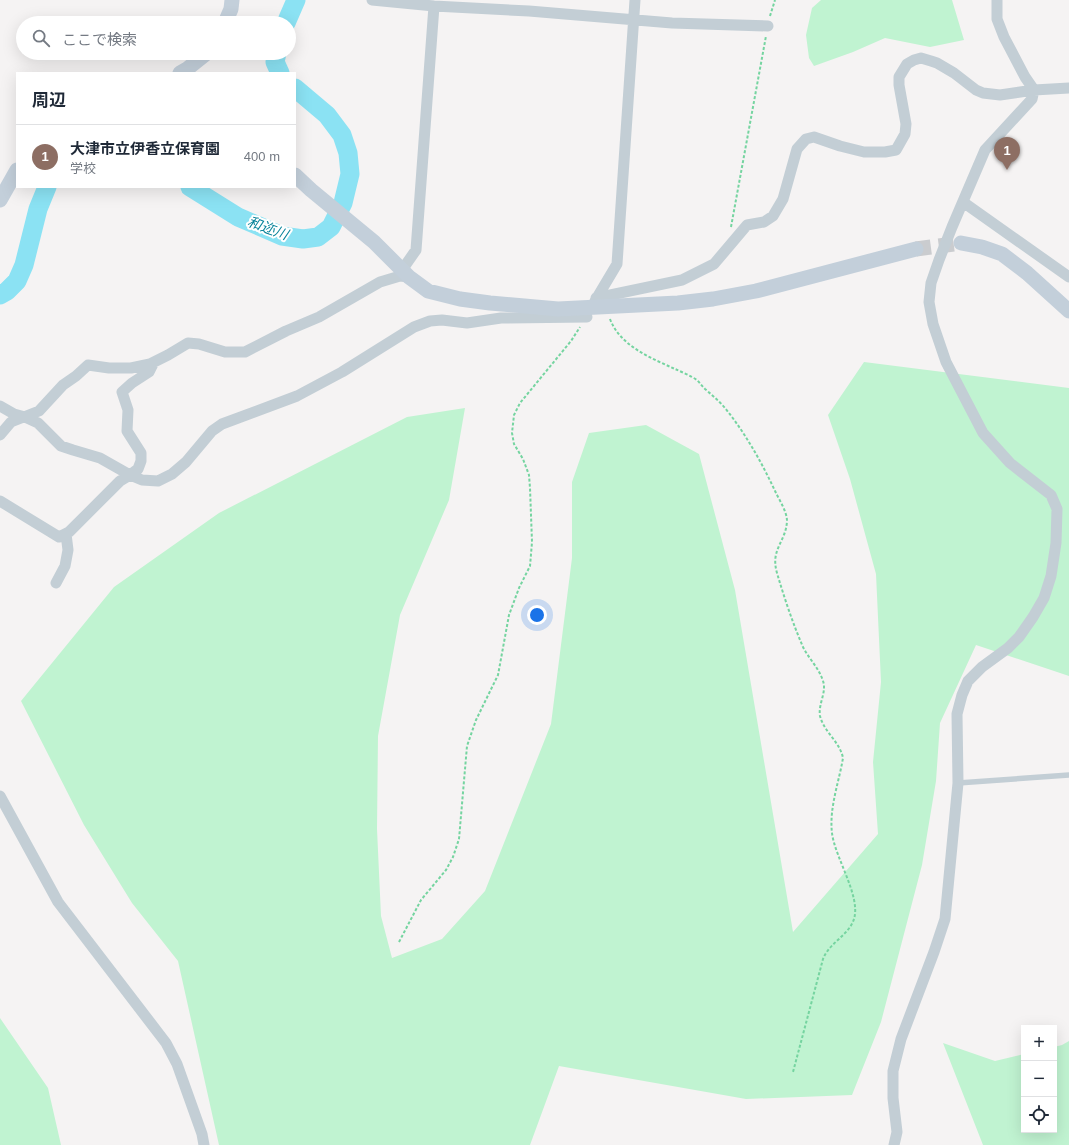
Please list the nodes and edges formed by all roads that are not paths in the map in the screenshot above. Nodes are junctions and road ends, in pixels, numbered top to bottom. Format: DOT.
graph roads {
  1 [pos="232,0"];
  2 [pos="372,0"];
  3 [pos="636,0"];
  4 [pos="997,0"];
  5 [pos="434,6"];
  6 [pos="228,16"];
  7 [pos="634,20"];
  8 [pos="768,26"];
  9 [pos="199,60"];
  10 [pos="186,72"];
  11 [pos="1069,88"];
  12 [pos="1034,90"];
  13 [pos="16,172"];
  14 [pos="296,176"];
  15 [pos="0,200"];
  16 [pos="963,202"];
  17 [pos="961,243"];
  18 [pos="916,248"];
  19 [pos="405,274"];
  20 [pos="1069,277"];
  21 [pos="595,307"];
  22 [pos="1069,311"];
  23 [pos="154,362"];
  24 [pos="0,406"];
  25 [pos="25,417"];
  26 [pos="0,435"];
  27 [pos="130,475"];
  28 [pos="0,501"];
  29 [pos="66,534"];
  30 [pos="56,583"];
  31 [pos="1069,775"];
  32 [pos="958,783"];
  33 [pos="0,796"];
  34 [pos="204,1145"];
  35 [pos="894,1145"];
  1 -- 6 [label="street"];
  2 -- 5 [label="street"];
  3 -- 7 [label="street"];
  4 -- 12 [label="street"];
  5 -- 7 [label="street"];
  5 -- 19 [label="street"];
  7 -- 8 [label="street"];
  7 -- 21 [label="street"];
  9 -- 10 [label="street"];
  11 -- 12 [label="street"];
  12 -- 16 [label="street"];
  12 -- 21 [label="street"];
  13 -- 15 [label="street"];
  14 -- 19 [label="street"];
  16 -- 20 [label="street"];
  16 -- 32 [label="street"];
  17 -- 22 [label="street"];
  18 -- 21 [label="street"];
  19 -- 21 [label="street"];
  19 -- 23 [label="street"];
  21 -- 27 [label="street"];
  23 -- 25 [label="street"];
  23 -- 27 [label="street"];
  24 -- 25 [label="street"];
  25 -- 26 [label="street"];
  25 -- 27 [label="street"];
  27 -- 29 [label="street"];
  28 -- 29 [label="street"];
  29 -- 30 [label="street"];
  31 -- 32 [label="lane"];
  32 -- 35 [label="street"];
  33 -- 34 [label="street"];
}
